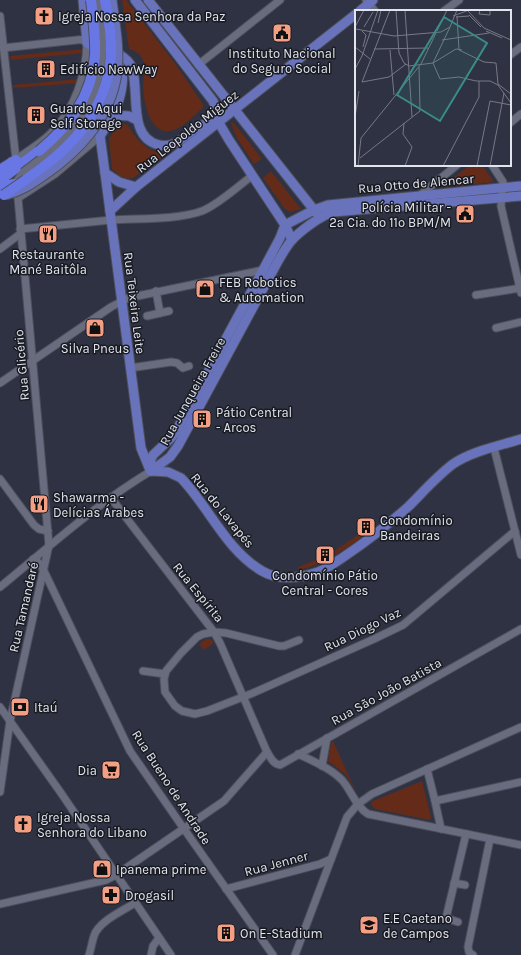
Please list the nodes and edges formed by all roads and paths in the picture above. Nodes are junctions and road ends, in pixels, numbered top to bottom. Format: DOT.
graph roads {
  1 [pos="83,0"];
  2 [pos="91,0"];
  3 [pos="98,0"];
  4 [pos="106,0"];
  5 [pos="112,0"];
  6 [pos="135,0"];
  7 [pos="148,0"];
  8 [pos="280,0"];
  9 [pos="459,0"];
  10 [pos="371,4"];
  11 [pos="362,10"];
  12 [pos="445,10"];
  13 [pos="355,15"];
  14 [pos="0,16"];
  15 [pos="1,31"];
  16 [pos="85,41"];
  17 [pos="521,47"];
  18 [pos="3,48"];
  19 [pos="511,54"];
  20 [pos="198,65"];
  21 [pos="2,67"];
  22 [pos="234,110"];
  23 [pos="521,114"];
  24 [pos="113,115"];
  25 [pos="137,120"];
  26 [pos="219,122"];
  27 [pos="511,122"];
  28 [pos="100,136"];
  29 [pos="175,144"];
  30 [pos="180,152"];
  31 [pos="16,160"];
  32 [pos="0,166"];
  33 [pos="457,166"];
  34 [pos="493,166"];
  35 [pos="0,170"];
  36 [pos="106,173"];
  37 [pos="252,176"];
  38 [pos="0,180"];
  39 [pos="14,184"];
  40 [pos="521,186"];
  41 [pos="136,187"];
  42 [pos="503,188"];
  43 [pos="1,195"];
  44 [pos="521,196"];
  45 [pos="418,197"];
  46 [pos="18,198"];
  47 [pos="501,199"];
  48 [pos="317,214"];
  49 [pos="110,216"];
  50 [pos="285,225"];
  51 [pos="20,232"];
  52 [pos="292,240"];
  53 [pos="0,249"];
  54 [pos="263,270"];
  55 [pos="521,290"];
  56 [pos="156,291"];
  57 [pos="476,295"];
  58 [pos="122,301"];
  59 [pos="169,311"];
  60 [pos="160,313"];
  61 [pos="147,316"];
  62 [pos="521,322"];
  63 [pos="496,328"];
  64 [pos="32,361"];
  65 [pos="189,366"];
  66 [pos="130,368"];
  67 [pos="208,380"];
  68 [pos="0,384"];
  69 [pos="521,439"];
  70 [pos="494,448"];
  71 [pos="150,471"];
  72 [pos="0,479"];
  73 [pos="111,498"];
  74 [pos="515,531"];
  75 [pos="48,533"];
  76 [pos="59,537"];
  77 [pos="49,545"];
  78 [pos="521,555"];
  79 [pos="33,559"];
  80 [pos="43,569"];
  81 [pos="1,583"];
  82 [pos="521,629"];
  83 [pos="214,632"];
  84 [pos="299,640"];
  85 [pos="143,671"];
  86 [pos="165,674"];
  87 [pos="243,697"];
  88 [pos="0,707"];
  89 [pos="10,721"];
  90 [pos="521,727"];
  91 [pos="327,738"];
  92 [pos="267,752"];
  93 [pos="298,754"];
  94 [pos="322,766"];
  95 [pos="427,769"];
  96 [pos="521,782"];
  97 [pos="0,792"];
  98 [pos="436,801"];
  99 [pos="358,804"];
  100 [pos="184,829"];
  101 [pos="441,829"];
  102 [pos="466,834"];
  103 [pos="490,839"];
  104 [pos="521,845"];
  105 [pos="331,859"];
  106 [pos="320,864"];
  107 [pos="326,872"];
  108 [pos="116,875"];
  109 [pos="454,882"];
  110 [pos="465,885"];
  111 [pos="226,889"];
  112 [pos="135,903"];
  113 [pos="0,904"];
  114 [pos="458,922"];
  115 [pos="159,938"];
  116 [pos="89,955"];
  117 [pos="151,955"];
  118 [pos="171,955"];
  119 [pos="273,955"];
  120 [pos="295,955"];
  121 [pos="474,955"];
  1 -- 16 [label="main road"];
  2 -- 38 [label="highway, bridge"];
  3 -- 39 [label="street, bridge"];
  4 -- 43 [label="highway, bridge"];
  5 -- 43 [label="main road, bridge"];
  6 -- 26 [label="main road"];
  7 -- 20 [label="main road"];
  8 -- 20 [label="street"];
  9 -- 12 [label="street"];
  10 -- 11 [label="main road"];
  13 -- 22 [label="main road, Rua Leopoldo Miguez"];
  14 -- 15 [label="street"];
  15 -- 18 [label="street"];
  16 -- 18 [label="street"];
  16 -- 24 [label="main road"];
  16 -- 25 [label="main road"];
  16 -- 31 [label="street"];
  17 -- 19 [label="street"];
  18 -- 21 [label="street"];
  20 -- 22 [label="main road"];
  21 -- 31 [label="street"];
  22 -- 26 [label="main road, Rua Leopoldo Miguez"];
  22 -- 48 [label="main road"];
  23 -- 27 [label="street"];
  24 -- 25 [label="main road"];
  24 -- 28 [label="main road"];
  25 -- 29 [label="main road"];
  26 -- 29 [label="main road"];
  26 -- 30 [label="main road, Rua Leopoldo Miguez"];
  26 -- 37 [label="main road"];
  28 -- 36 [label="main road, Rua Teixeira Leite"];
  28 -- 46 [label="street"];
  29 -- 30 [label="main road"];
  30 -- 41 [label="main road, Rua Leopoldo Miguez"];
  31 -- 32 [label="street"];
  31 -- 35 [label="highway"];
  33 -- 45 [label="street"];
  34 -- 42 [label="street"];
  36 -- 41 [label="main road"];
  36 -- 49 [label="main road, Rua Teixeira Leite"];
  37 -- 49 [label="street"];
  37 -- 50 [label="main road"];
  39 -- 43 [label="highway"];
  39 -- 46 [label="street, Rua Glicério"];
  40 -- 42 [label="main road, Rua Otto de Alencar"];
  41 -- 49 [label="main road, Rua Leopoldo Miguez"];
  42 -- 45 [label="main road, Rua Otto de Alencar"];
  42 -- 47 [label="street"];
  44 -- 47 [label="main road, Rua Otto de Alencar"];
  45 -- 48 [label="main road, Rua Otto de Alencar"];
  46 -- 51 [label="street, Rua Glicério"];
  47 -- 48 [label="main road, Rua Otto de Alencar"];
  47 -- 55 [label="street"];
  48 -- 50 [label="main road"];
  48 -- 52 [label="main road, Rua Junqueira Freire"];
  49 -- 51 [label="street"];
  49 -- 58 [label="main road, Rua Teixeira Leite"];
  50 -- 52 [label="main road"];
  50 -- 54 [label="main road, Rua Junqueira Freire"];
  51 -- 53 [label="street"];
  51 -- 64 [label="street, Rua Glicério"];
  52 -- 67 [label="main road, Rua Junqueira Freire"];
  54 -- 56 [label="street"];
  54 -- 67 [label="main road, Rua Junqueira Freire"];
  55 -- 57 [label="street"];
  56 -- 58 [label="street"];
  56 -- 60 [label="street"];
  58 -- 64 [label="street"];
  58 -- 66 [label="main road, Rua Teixeira Leite"];
  59 -- 60 [label="street"];
  60 -- 61 [label="street"];
  62 -- 63 [label="street"];
  64 -- 68 [label="street"];
  64 -- 75 [label="street, Rua Glicério"];
  65 -- 66 [label="street"];
  66 -- 71 [label="main road, Rua Teixeira Leite"];
  67 -- 71 [label="main road, Rua Junqueira Freire"];
  67 -- 71 [label="main road, Rua Junqueira Freire"];
  69 -- 70 [label="main road, Rua do Lavapés"];
  70 -- 71 [label="main road, Rua do Lavapés"];
  70 -- 74 [label="street"];
  71 -- 73 [label="street"];
  72 -- 75 [label="street"];
  73 -- 76 [label="street"];
  73 -- 83 [label="street, Rua Espírita"];
  74 -- 78 [label="street"];
  74 -- 87 [label="street, Rua Diogo Vaz"];
  75 -- 76 [label="street"];
  75 -- 77 [label="street, Rua Glicério"];
  76 -- 77 [label="street"];
  77 -- 79 [label="street"];
  77 -- 80 [label="street, Rua Tamandaré"];
  79 -- 80 [label="street, Rua Bueno de Andrade"];
  79 -- 81 [label="street"];
  80 -- 89 [label="street, Rua Tamandaré"];
  80 -- 100 [label="street, Rua Bueno de Andrade"];
  82 -- 91 [label="street, Rua São João Batista"];
  83 -- 84 [label="street, Rua Espírita"];
  83 -- 86 [label="street"];
  83 -- 87 [label="street"];
  85 -- 86 [label="street"];
  86 -- 87 [label="street"];
  87 -- 92 [label="street"];
  88 -- 89 [label="street"];
  89 -- 97 [label="street, Rua Tamandaré"];
  89 -- 108 [label="street"];
  90 -- 95 [label="street"];
  91 -- 93 [label="street, Rua São João Batista"];
  91 -- 94 [label="street"];
  92 -- 93 [label="street, Rua São João Batista"];
  92 -- 100 [label="street"];
  93 -- 94 [label="street"];
  94 -- 99 [label="street"];
  95 -- 98 [label="street"];
  95 -- 99 [label="street"];
  96 -- 98 [label="street"];
  98 -- 101 [label="street"];
  99 -- 101 [label="street"];
  99 -- 105 [label="street"];
  100 -- 108 [label="street"];
  100 -- 111 [label="street, Rua Bueno de Andrade"];
  101 -- 102 [label="street"];
  102 -- 103 [label="street"];
  102 -- 109 [label="street"];
  103 -- 104 [label="street"];
  103 -- 121 [label="street"];
  105 -- 106 [label="street, Rua Jenner"];
  105 -- 107 [label="street"];
  106 -- 107 [label="street"];
  106 -- 111 [label="street, Rua Jenner"];
  107 -- 120 [label="street"];
  108 -- 112 [label="street"];
  108 -- 113 [label="street"];
  109 -- 110 [label="street"];
  109 -- 114 [label="street"];
  111 -- 119 [label="street, Rua Bueno de Andrade"];
  112 -- 115 [label="street"];
  112 -- 116 [label="street"];
  115 -- 117 [label="street"];
  115 -- 118 [label="street"];
}
